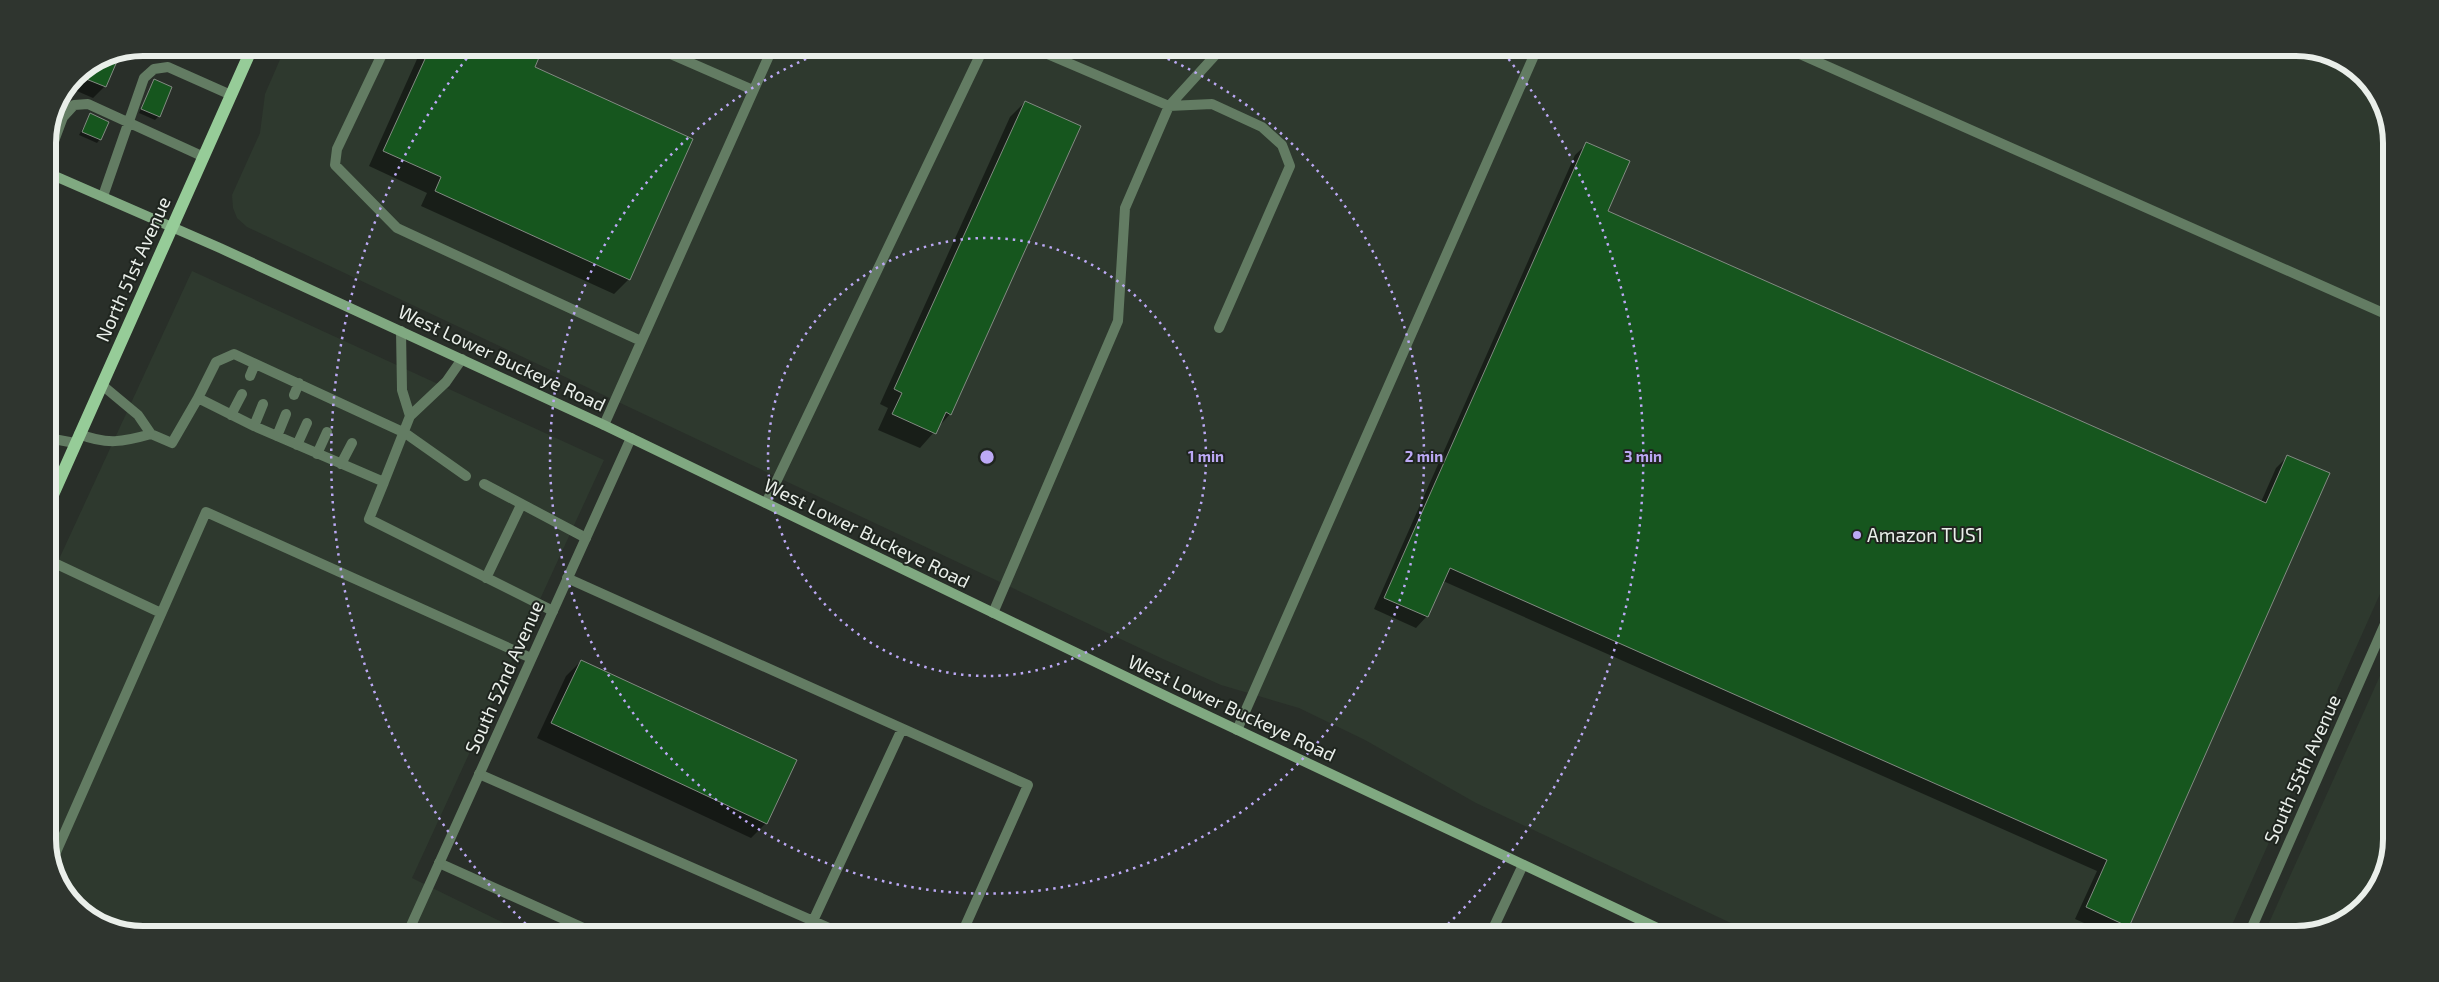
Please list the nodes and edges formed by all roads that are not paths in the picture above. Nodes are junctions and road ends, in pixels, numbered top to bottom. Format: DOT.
graph roads {
  1 [pos="248,56"];
  2 [pos="381,56"];
  3 [pos="675,56"];
  4 [pos="769,56"];
  5 [pos="981,56"];
  6 [pos="1052,56"];
  7 [pos="1215,56"];
  8 [pos="1534,56"];
  9 [pos="1804,56"];
  10 [pos="753,90"];
  11 [pos="231,95"];
  12 [pos="1169,106"];
  13 [pos="129,121"];
  14 [pos="57,131"];
  15 [pos="204,157"];
  16 [pos="56,176"];
  17 [pos="103,196"];
  18 [pos="173,226"];
  19 [pos="2383,313"];
  20 [pos="1219,328"];
  21 [pos="401,331"];
  22 [pos="641,341"];
  23 [pos="462,359"];
  24 [pos="255,364"];
  25 [pos="276,373"];
  26 [pos="250,376"];
  27 [pos="299,383"];
  28 [pos="272,384"];
  29 [pos="102,385"];
  30 [pos="242,394"];
  31 [pos="294,395"];
  32 [pos="198,398"];
  33 [pos="263,404"];
  34 [pos="365,413"];
  35 [pos="286,414"];
  36 [pos="231,415"];
  37 [pos="410,416"];
  38 [pos="307,423"];
  39 [pos="361,424"];
  40 [pos="604,425"];
  41 [pos="254,426"];
  42 [pos="327,432"];
  43 [pos="405,432"];
  44 [pos="151,434"];
  45 [pos="277,436"];
  46 [pos="56,438"];
  47 [pos="631,438"];
  48 [pos="77,439"];
  49 [pos="352,443"];
  50 [pos="297,445"];
  51 [pos="318,454"];
  52 [pos="341,464"];
  53 [pos="56,475"];
  54 [pos="466,476"];
  55 [pos="384,482"];
  56 [pos="484,484"];
  57 [pos="766,503"];
  58 [pos="521,505"];
  59 [pos="586,538"];
  60 [pos="56,564"];
  61 [pos="486,578"];
  62 [pos="567,578"];
  63 [pos="553,611"];
  64 [pos="162,613"];
  65 [pos="993,613"];
  66 [pos="2383,628"];
  67 [pos="532,658"];
  68 [pos="902,729"];
  69 [pos="1237,730"];
  70 [pos="479,774"];
  71 [pos="57,850"];
  72 [pos="439,862"];
  73 [pos="1523,865"];
  74 [pos="813,921"];
  75 [pos="411,926"];
  76 [pos="579,926"];
  77 [pos="824,926"];
  78 [pos="965,926"];
  79 [pos="1494,926"];
  80 [pos="1653,926"];
  81 [pos="2253,926"];
  1 -- 11 [label="main road, North 51st Avenue"];
  2 -- 22 [label="street"];
  3 -- 10 [label="street"];
  4 -- 10 [label="street"];
  5 -- 57 [label="street"];
  6 -- 12 [label="street"];
  7 -- 12 [label="street"];
  8 -- 69 [label="street"];
  9 -- 19 [label="street"];
  10 -- 22 [label="street"];
  11 -- 13 [label="street"];
  11 -- 15 [label="main road, North 51st Avenue"];
  12 -- 20 [label="street"];
  12 -- 65 [label="street"];
  13 -- 14 [label="street"];
  13 -- 15 [label="street"];
  13 -- 17 [label="street"];
  15 -- 18 [label="main road, North 51st Avenue"];
  16 -- 17 [label="main road, West Lower Buckeye Road"];
  17 -- 18 [label="main road, West Lower Buckeye Road"];
  18 -- 21 [label="main road, West Lower Buckeye Road"];
  18 -- 29 [label="main road, North 51st Avenue"];
  21 -- 23 [label="main road, West Lower Buckeye Road"];
  21 -- 37 [label="street"];
  22 -- 40 [label="street"];
  23 -- 37 [label="street"];
  23 -- 40 [label="main road, West Lower Buckeye Road"];
  24 -- 25 [label="street"];
  24 -- 26 [label="street"];
  24 -- 32 [label="street"];
  25 -- 27 [label="street"];
  25 -- 28 [label="street"];
  27 -- 31 [label="street"];
  27 -- 34 [label="street"];
  29 -- 44 [label="street"];
  29 -- 48 [label="main road, North 51st Avenue"];
  30 -- 36 [label="street"];
  32 -- 36 [label="street"];
  32 -- 44 [label="street"];
  33 -- 41 [label="street"];
  34 -- 39 [label="street"];
  34 -- 43 [label="street"];
  35 -- 45 [label="street"];
  36 -- 41 [label="street"];
  37 -- 43 [label="street"];
  38 -- 50 [label="street"];
  40 -- 47 [label="main road, West Lower Buckeye Road"];
  41 -- 45 [label="street"];
  42 -- 51 [label="street"];
  43 -- 54 [label="street"];
  43 -- 55 [label="street"];
  44 -- 48 [label="street"];
  45 -- 50 [label="street"];
  46 -- 48 [label="street"];
  47 -- 57 [label="main road, West Lower Buckeye Road"];
  47 -- 59 [label="street, South 52nd Avenue"];
  48 -- 53 [label="main road, North 51st Avenue"];
  49 -- 52 [label="street"];
  50 -- 51 [label="street"];
  51 -- 52 [label="street"];
  52 -- 55 [label="street"];
  55 -- 61 [label="street"];
  56 -- 58 [label="street"];
  57 -- 65 [label="main road, West Lower Buckeye Road"];
  58 -- 59 [label="street"];
  58 -- 61 [label="street"];
  59 -- 62 [label="street, South 52nd Avenue"];
  60 -- 64 [label="street"];
  61 -- 63 [label="street"];
  62 -- 63 [label="street, South 52nd Avenue"];
  62 -- 68 [label="street"];
  63 -- 67 [label="street, South 52nd Avenue"];
  64 -- 67 [label="street"];
  64 -- 71 [label="street"];
  65 -- 69 [label="main road, West Lower Buckeye Road"];
  66 -- 81 [label="street, South 55th Avenue"];
  67 -- 70 [label="street, South 52nd Avenue"];
  68 -- 74 [label="street"];
  68 -- 78 [label="street"];
  69 -- 73 [label="main road, West Lower Buckeye Road"];
  70 -- 72 [label="street, South 52nd Avenue"];
  70 -- 74 [label="street"];
  72 -- 75 [label="street, South 52nd Avenue"];
  72 -- 76 [label="street"];
  73 -- 79 [label="street"];
  73 -- 80 [label="main road, West Lower Buckeye Road"];
  74 -- 77 [label="street"];
}
